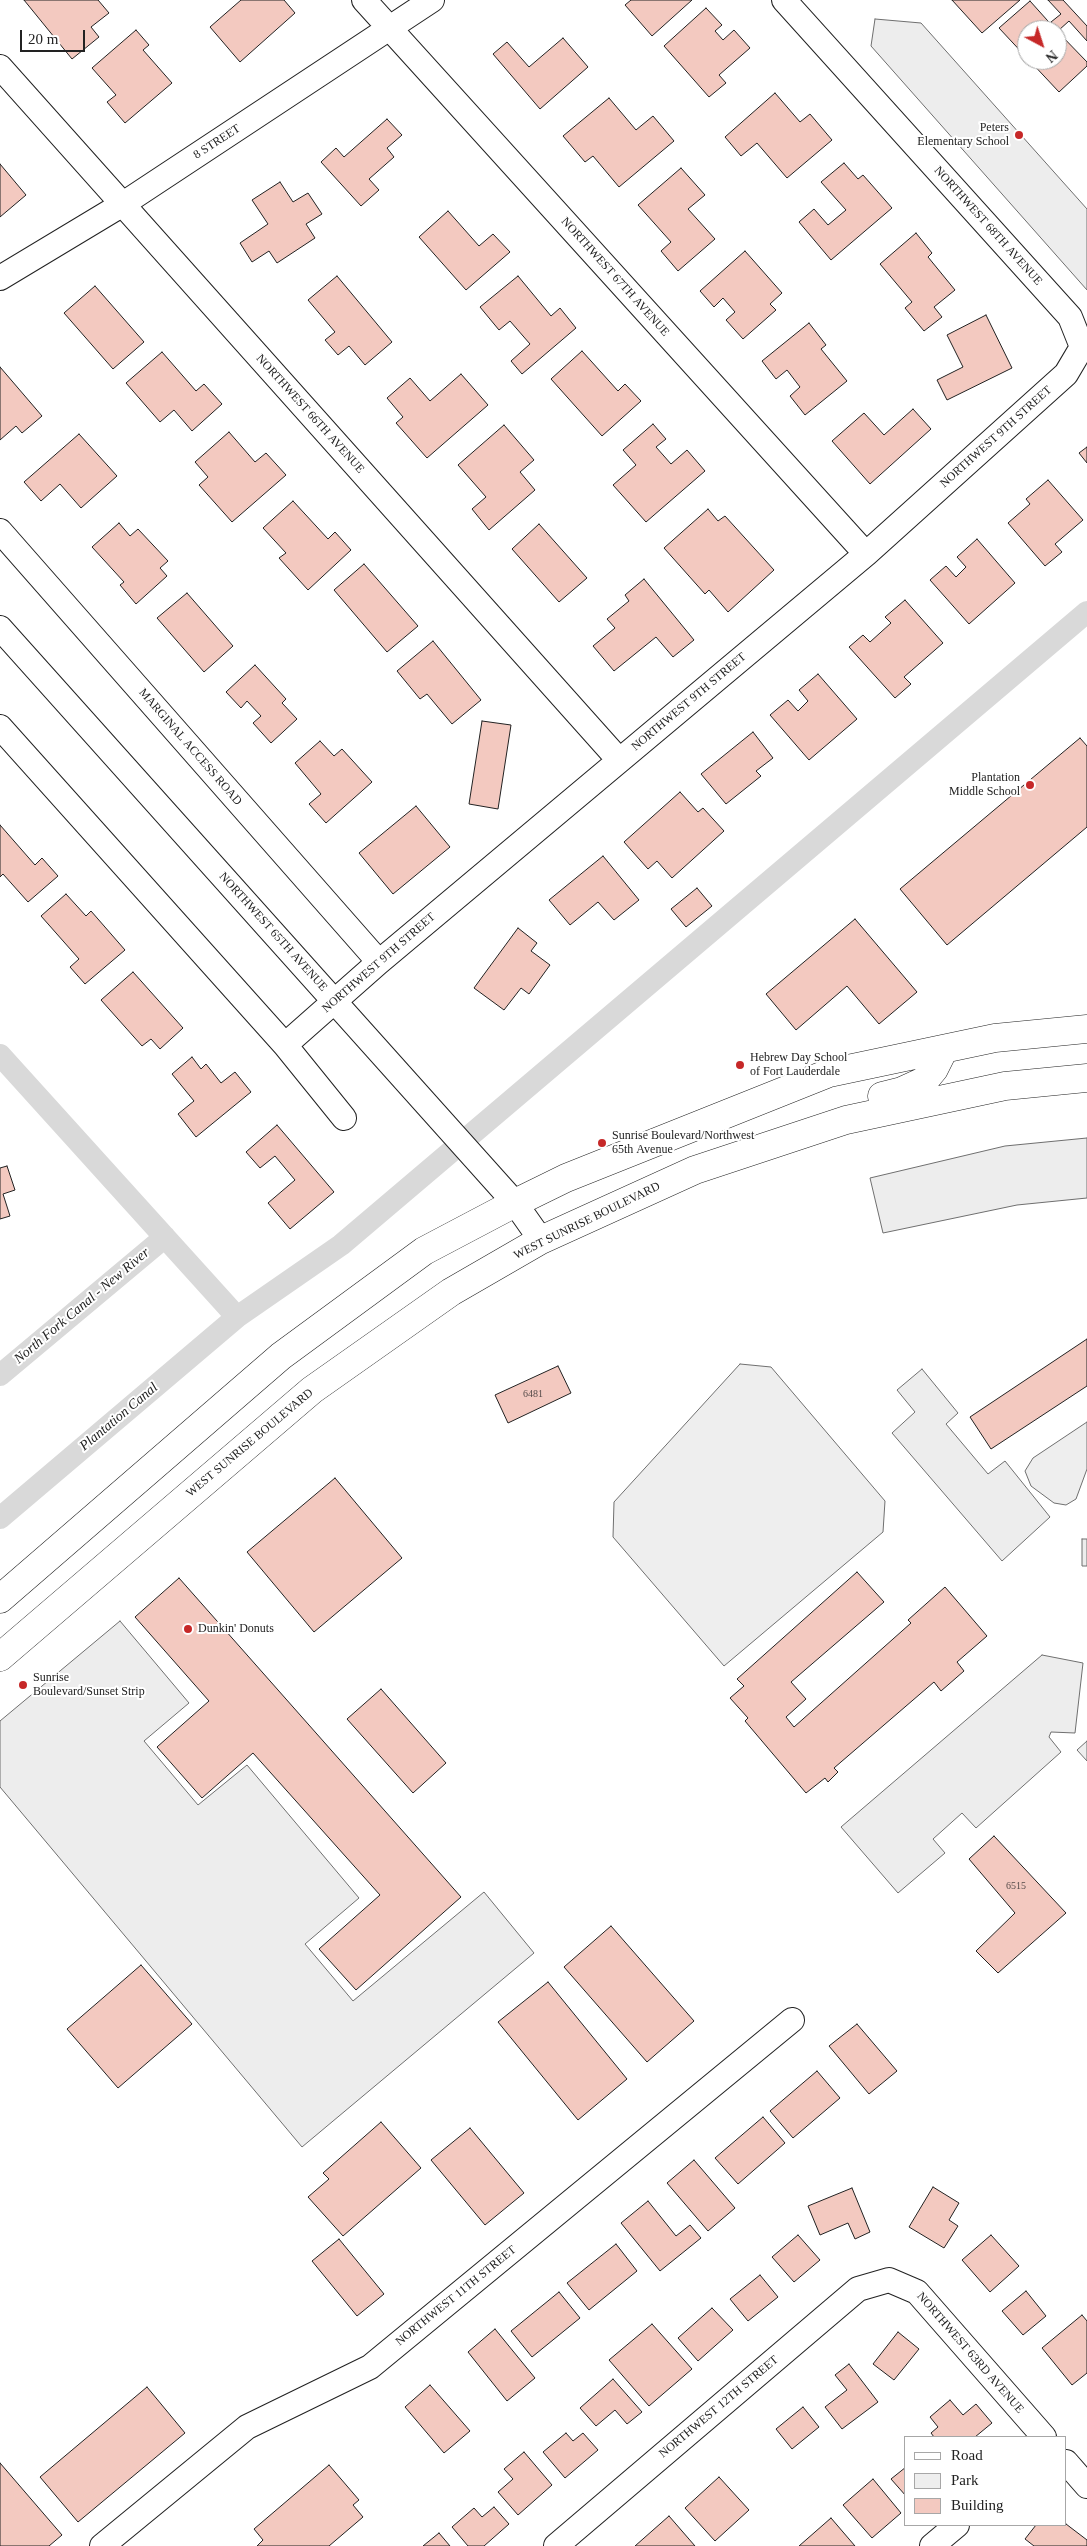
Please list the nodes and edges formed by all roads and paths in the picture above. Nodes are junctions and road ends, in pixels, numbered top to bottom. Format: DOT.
graph roads {
  1 [pos="364,0"];
  2 [pos="432,0"];
  3 [pos="784,0"];
  4 [pos="389,28"];
  5 [pos="0,67"];
  6 [pos="123,204"];
  7 [pos="0,278"];
  8 [pos="1082,347"];
  9 [pos="0,531"];
  10 [pos="866,554"];
  11 [pos="0,628"];
  12 [pos="0,727"];
  13 [pos="620,760"];
  14 [pos="379,962"];
  15 [pos="334,1001"];
  16 [pos="1087,1029"];
  17 [pos="285,1046"];
  18 [pos="944,1049"];
  19 [pos="1087,1078"];
  20 [pos="344,1118"];
  21 [pos="764,1147"];
  22 [pos="515,1203"];
  23 [pos="541,1240"];
  24 [pos="0,1599"];
  25 [pos="0,1657"];
  26 [pos="792,2020"];
  27 [pos="889,2280"];
  28 [pos="1043,2436"];
  29 [pos="1067,2463"];
  30 [pos="1087,2486"];
  31 [pos="956,2526"];
  32 [pos="102,2546"];
  33 [pos="556,2546"];
  34 [pos="932,2546"];
  1 -- 4 [label="street, NORTHWEST 67TH AVENUE"];
  2 -- 4 [label="street, 8 STREET"];
  3 -- 8 [label="street, NORTHWEST 68TH AVENUE"];
  4 -- 6 [label="street, 8 STREET"];
  4 -- 10 [label="street, NORTHWEST 67TH AVENUE"];
  5 -- 6 [label="street, NORTHWEST 66TH AVENUE"];
  6 -- 7 [label="street, 8 STREET"];
  6 -- 13 [label="street, NORTHWEST 66TH AVENUE"];
  8 -- 10 [label="street, NORTHWEST 9TH STREET"];
  9 -- 14 [label="street, MARGINAL ACCESS ROAD"];
  10 -- 13 [label="street, NORTHWEST 9TH STREET"];
  11 -- 15 [label="street, NORTHWEST 65TH AVENUE"];
  12 -- 17 [label="street"];
  13 -- 14 [label="street, NORTHWEST 9TH STREET"];
  14 -- 15 [label="street, NORTHWEST 9TH STREET"];
  15 -- 17 [label="street, NORTHWEST 9TH STREET"];
  15 -- 22 [label="street, NORTHWEST 65TH AVENUE"];
  16 -- 18 [label="highway"];
  17 -- 20 [label="street"];
  18 -- 21 [label="highway"];
  18 -- 22 [label="highway"];
  19 -- 21 [label="highway, WEST SUNRISE BOULEVARD"];
  21 -- 23 [label="highway, WEST SUNRISE BOULEVARD"];
  22 -- 23 [label="street, NORTHWEST 65TH AVENUE"];
  22 -- 24 [label="highway"];
  23 -- 25 [label="highway, WEST SUNRISE BOULEVARD"];
  26 -- 32 [label="street, NORTHWEST 11TH STREET"];
  27 -- 28 [label="street, NORTHWEST 63RD AVENUE"];
  27 -- 33 [label="street, NORTHWEST 12TH STREET"];
  29 -- 30 [label="street"];
  31 -- 34 [label="street"];
}
